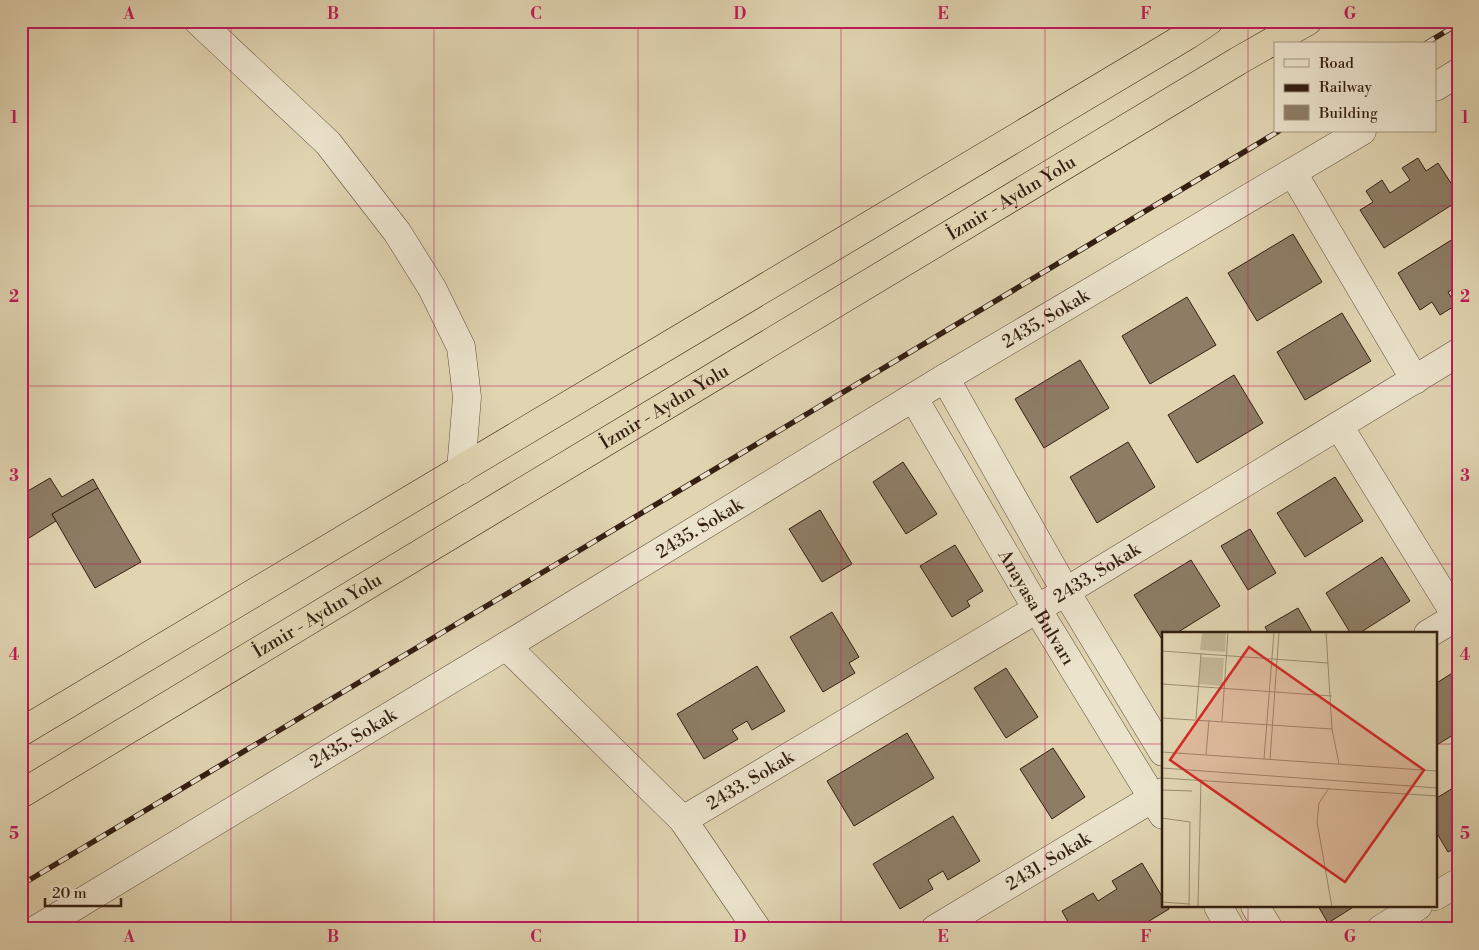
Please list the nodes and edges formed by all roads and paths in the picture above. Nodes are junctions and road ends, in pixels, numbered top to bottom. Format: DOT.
graph roads {
  1 [pos="198,21"];
  2 [pos="1209,21"];
  3 [pos="1308,21"];
  4 [pos="1458,73"];
  5 [pos="1436,86"];
  6 [pos="1360,132"];
  7 [pos="1293,173"];
  8 [pos="1458,353"];
  9 [pos="945,378"];
  10 [pos="1415,380"];
  11 [pos="913,398"];
  12 [pos="1339,426"];
  13 [pos="461,470"];
  14 [pos="1066,592"];
  15 [pos="1037,609"];
  16 [pos="1457,617"];
  17 [pos="1431,632"];
  18 [pos="506,646"];
  19 [pos="21,732"];
  20 [pos="1162,750"];
  21 [pos="21,794"];
  22 [pos="1159,802"];
  23 [pos="682,820"];
  24 [pos="1458,883"];
  25 [pos="1436,895"];
  26 [pos="1219,908"];
  27 [pos="1256,908"];
  28 [pos="1415,908"];
  29 [pos="37,929"];
  30 [pos="757,929"];
  31 [pos="935,929"];
  32 [pos="1231,929"];
  33 [pos="1269,929"];
  34 [pos="1381,929"];
  1 -- 13 [label="street"];
  2 -- 13 [label="highway"];
  3 -- 21 [label="highway, İzmir - Aydın Yolu"];
  4 -- 5 [label="street"];
  6 -- 7 [label="street, 2435. Sokak"];
  7 -- 9 [label="street, 2435. Sokak"];
  7 -- 10 [label="street"];
  8 -- 10 [label="street, 2433. Sokak"];
  9 -- 11 [label="street, 2435. Sokak"];
  9 -- 14 [label="street, Anayasa Bulvarı"];
  10 -- 12 [label="street, 2433. Sokak"];
  11 -- 15 [label="street, Anayasa Bulvarı"];
  11 -- 18 [label="street, 2435. Sokak"];
  12 -- 14 [label="street, 2433. Sokak"];
  12 -- 16 [label="street"];
  13 -- 19 [label="highway"];
  14 -- 15 [label="street, 2433. Sokak"];
  14 -- 20 [label="street, Anayasa Bulvarı"];
  15 -- 22 [label="street, Anayasa Bulvarı"];
  15 -- 23 [label="street, 2433. Sokak"];
  16 -- 17 [label="street"];
  18 -- 23 [label="street"];
  18 -- 29 [label="street, 2435. Sokak"];
  22 -- 31 [label="street, 2431. Sokak"];
  23 -- 30 [label="street"];
  24 -- 25 [label="street"];
  26 -- 32 [label="street"];
  27 -- 33 [label="street"];
  28 -- 34 [label="street"];
}
